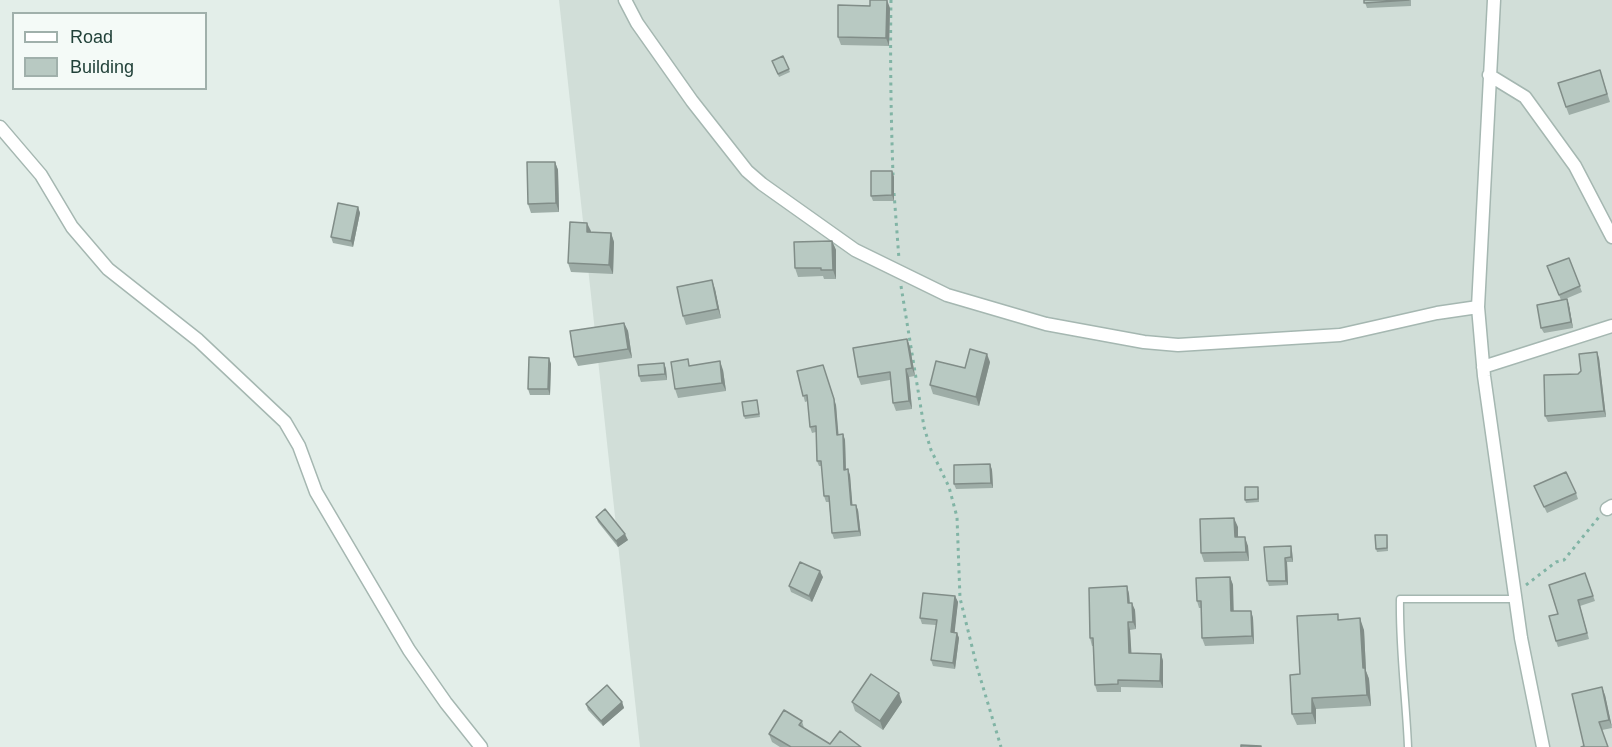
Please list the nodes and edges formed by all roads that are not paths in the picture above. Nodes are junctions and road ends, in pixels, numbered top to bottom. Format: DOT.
graph roads {
  1 [pos="625,0"];
  2 [pos="1494,0"];
  3 [pos="1489,75"];
  4 [pos="0,127"];
  5 [pos="1612,237"];
  6 [pos="1478,307"];
  7 [pos="1612,326"];
  8 [pos="1484,367"];
  9 [pos="1515,596"];
  10 [pos="481,747"];
  11 [pos="1408,747"];
  12 [pos="1543,747"];
  1 -- 6 [label="street"];
  2 -- 3 [label="street"];
  3 -- 5 [label="street"];
  3 -- 6 [label="street"];
  4 -- 10 [label="street"];
  6 -- 8 [label="street"];
  7 -- 8 [label="street"];
  8 -- 9 [label="street"];
  9 -- 11 [label="lane"];
  9 -- 12 [label="street"];
}
